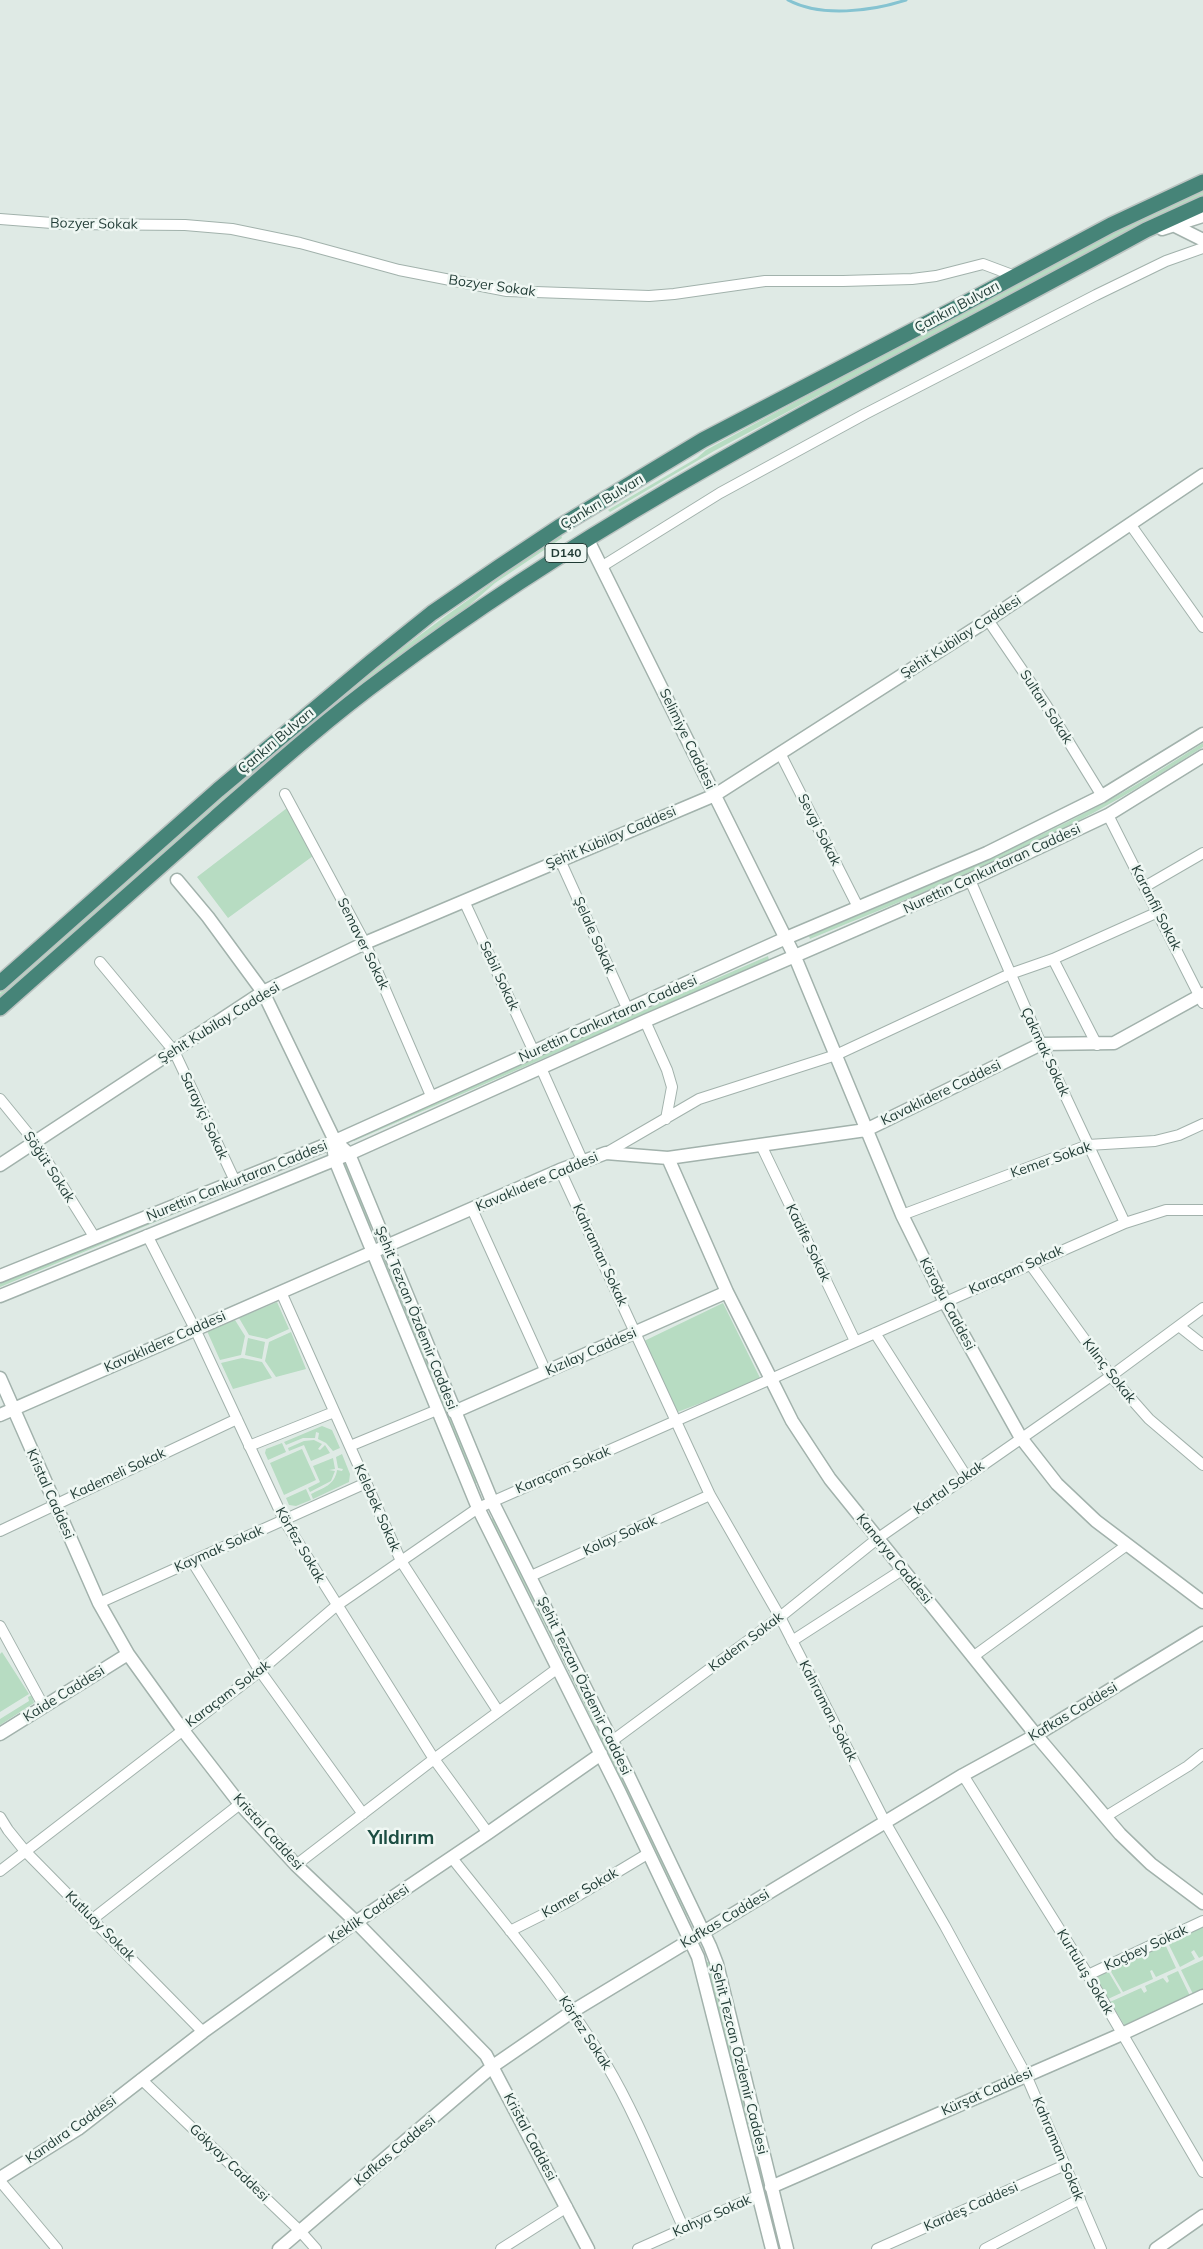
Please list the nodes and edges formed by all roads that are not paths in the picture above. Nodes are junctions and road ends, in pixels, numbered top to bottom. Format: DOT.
graph roads {
  1 [pos="1203,182"];
  2 [pos="1203,204"];
  3 [pos="1203,216"];
  4 [pos="0,219"];
  5 [pos="1173,225"];
  6 [pos="1128,240"];
  7 [pos="1203,240"];
  8 [pos="1203,248"];
  9 [pos="1015,276"];
  10 [pos="1203,475"];
  11 [pos="1130,524"];
  12 [pos="588,540"];
  13 [pos="601,567"];
  14 [pos="988,620"];
  15 [pos="1203,627"];
  16 [pos="1203,734"];
  17 [pos="780,753"];
  18 [pos="1203,756"];
  19 [pos="285,794"];
  20 [pos="715,795"];
  21 [pos="1102,796"];
  22 [pos="1108,815"];
  23 [pos="1203,853"];
  24 [pos="560,860"];
  25 [pos="177,880"];
  26 [pos="970,880"];
  27 [pos="1146,886"];
  28 [pos="464,900"];
  29 [pos="858,907"];
  30 [pos="1158,912"];
  31 [pos="786,938"];
  32 [pos="365,943"];
  33 [pos="795,957"];
  34 [pos="1053,959"];
  35 [pos="100,962"];
  36 [pos="1010,974"];
  37 [pos="0,983"];
  38 [pos="263,992"];
  39 [pos="1202,998"];
  40 [pos="0,1008"];
  41 [pos="628,1010"];
  42 [pos="645,1021"];
  43 [pos="1041,1044"];
  44 [pos="1098,1045"];
  45 [pos="174,1051"];
  46 [pos="534,1052"];
  47 [pos="836,1055"];
  48 [pos="541,1068"];
  49 [pos="432,1098"];
  50 [pos="0,1099"];
  51 [pos="666,1119"];
  52 [pos="1203,1124"];
  53 [pos="866,1130"];
  54 [pos="35,1142"];
  55 [pos="334,1142"];
  56 [pos="761,1145"];
  57 [pos="1088,1145"];
  58 [pos="606,1153"];
  59 [pos="349,1154"];
  60 [pos="668,1158"];
  61 [pos="335,1160"];
  62 [pos="583,1162"];
  63 [pos="0,1165"];
  64 [pos="560,1170"];
  65 [pos="235,1182"];
  66 [pos="472,1209"];
  67 [pos="1203,1210"];
  68 [pos="902,1214"];
  69 [pos="1124,1223"];
  70 [pos="147,1236"];
  71 [pos="95,1238"];
  72 [pos="386,1247"];
  73 [pos="372,1253"];
  74 [pos="1030,1264"];
  75 [pos="0,1276"];
  76 [pos="281,1292"];
  77 [pos="727,1292"];
  78 [pos="0,1296"];
  79 [pos="945,1302"];
  80 [pos="1203,1308"];
  81 [pos="1179,1326"];
  82 [pos="195,1329"];
  83 [pos="636,1332"];
  84 [pos="875,1333"];
  85 [pos="855,1342"];
  86 [pos="1203,1345"];
  87 [pos="546,1372"];
  88 [pos="1110,1376"];
  89 [pos="0,1378"];
  90 [pos="771,1379"];
  91 [pos="13,1409"];
  92 [pos="438,1410"];
  93 [pos="334,1412"];
  94 [pos="454,1412"];
  95 [pos="0,1415"];
  96 [pos="237,1419"];
  97 [pos="676,1422"];
  98 [pos="1021,1438"];
  99 [pos="250,1446"];
  100 [pos="350,1446"];
  101 [pos="1203,1465"];
  102 [pos="966,1476"];
  103 [pos="366,1483"];
  104 [pos="710,1495"];
  105 [pos="492,1501"];
  106 [pos="54,1504"];
  107 [pos="478,1508"];
  108 [pos="284,1520"];
  109 [pos="0,1531"];
  110 [pos="877,1539"];
  111 [pos="1127,1544"];
  112 [pos="192,1561"];
  113 [pos="401,1561"];
  114 [pos="902,1570"];
  115 [pos="531,1576"];
  116 [pos="1203,1602"];
  117 [pos="99,1603"];
  118 [pos="336,1606"];
  119 [pos="780,1617"];
  120 [pos="0,1626"];
  121 [pos="1203,1633"];
  122 [pos="792,1641"];
  123 [pos="128,1654"];
  124 [pos="974,1656"];
  125 [pos="558,1668"];
  126 [pos="260,1671"];
  127 [pos="44,1707"];
  128 [pos="498,1711"];
  129 [pos="182,1729"];
  130 [pos="0,1734"];
  131 [pos="1036,1735"];
  132 [pos="612,1742"];
  133 [pos="601,1754"];
  134 [pos="1203,1754"];
  135 [pos="434,1759"];
  136 [pos="963,1775"];
  137 [pos="240,1804"];
  138 [pos="363,1814"];
  139 [pos="0,1817"];
  140 [pos="1105,1817"];
  141 [pos="885,1822"];
  142 [pos="488,1833"];
  143 [pos="26,1851"];
  144 [pos="649,1853"];
  145 [pos="452,1858"];
  146 [pos="296,1865"];
  147 [pos="0,1871"];
  148 [pos="1203,1903"];
  149 [pos="94,1918"];
  150 [pos="1203,1921"];
  151 [pos="356,1922"];
  152 [pos="510,1931"];
  153 [pos="703,1932"];
  154 [pos="690,1940"];
  155 [pos="1088,1975"];
  156 [pos="1203,1996"];
  157 [pos="573,2012"];
  158 [pos="203,2032"];
  159 [pos="1122,2034"];
  160 [pos="493,2066"];
  161 [pos="1026,2075"];
  162 [pos="141,2079"];
  163 [pos="1065,2165"];
  164 [pos="1203,2172"];
  165 [pos="0,2179"];
  166 [pos="771,2187"];
  167 [pos="759,2195"];
  168 [pos="1080,2199"];
  169 [pos="567,2207"];
  170 [pos="1203,2216"];
  171 [pos="684,2229"];
  172 [pos="300,2231"];
  173 [pos="882,2248"];
  174 [pos="57,2249"];
  175 [pos="279,2249"];
  176 [pos="316,2249"];
  177 [pos="501,2249"];
  178 [pos="588,2249"];
  179 [pos="638,2249"];
  180 [pos="772,2249"];
  181 [pos="787,2249"];
  182 [pos="985,2249"];
  183 [pos="1101,2249"];
  184 [pos="1156,2249"];
  1 -- 9 [label="highway, Çankırı Bulvarı / D140"];
  2 -- 6 [label="highway, Çankırı Bulvarı / D140"];
  3 -- 5 [label="street, Çankırı Bulvarı"];
  4 -- 9 [label="street, Bozyer Sokak"];
  5 -- 6 [label="street, Çankırı Bulvarı"];
  5 -- 7 [label="street"];
  6 -- 12 [label="highway, Çankırı Bulvarı / D140"];
  8 -- 13 [label="street"];
  9 -- 37 [label="highway, Çankırı Bulvarı / D140"];
  10 -- 11 [label="street, Şehit Kubilay Caddesi"];
  11 -- 14 [label="street, Şehit Kubilay Caddesi"];
  11 -- 15 [label="street"];
  12 -- 13 [label="street, Selimiye Caddesi"];
  12 -- 40 [label="highway, Çankırı Bulvarı / D140"];
  13 -- 20 [label="street, Selimiye Caddesi"];
  14 -- 17 [label="street, Şehit Kubilay Caddesi"];
  14 -- 21 [label="street, Sultan Sokak"];
  16 -- 21 [label="street, Nurettin Cankurtaran Caddesi"];
  17 -- 20 [label="street, Şehit Kubilay Caddesi"];
  17 -- 29 [label="street, Sevgi Sokak"];
  18 -- 22 [label="street, Nurettin Cankurtaran Caddesi"];
  19 -- 32 [label="street, Semaver Sokak"];
  20 -- 24 [label="street, Şehit Kubilay Caddesi"];
  20 -- 31 [label="street, Selimiye Caddesi"];
  21 -- 29 [label="street, Nurettin Cankurtaran Caddesi"];
  22 -- 26 [label="street, Nurettin Cankurtaran Caddesi"];
  22 -- 27 [label="street, Karanfil Sokak"];
  23 -- 27 [label="street"];
  24 -- 28 [label="street, Şehit Kubilay Caddesi"];
  24 -- 41 [label="street, Şelale Sokak"];
  25 -- 38 [label="street"];
  26 -- 33 [label="street, Nurettin Cankurtaran Caddesi"];
  26 -- 36 [label="street, Çakmak Sokak"];
  27 -- 30 [label="street, Karanfil Sokak"];
  28 -- 32 [label="street, Şehit Kubilay Caddesi"];
  28 -- 46 [label="street, Sebil Sokak"];
  29 -- 31 [label="street, Nurettin Cankurtaran Caddesi"];
  30 -- 34 [label="street"];
  30 -- 39 [label="street, Karanfil Sokak"];
  31 -- 33 [label="street, Köroğu Caddesi"];
  31 -- 41 [label="street, Nurettin Cankurtaran Caddesi"];
  32 -- 38 [label="street, Şehit Kubilay Caddesi"];
  32 -- 49 [label="street, Semaver Sokak"];
  33 -- 42 [label="street, Nurettin Cankurtaran Caddesi"];
  33 -- 47 [label="street, Köroğu Caddesi"];
  34 -- 36 [label="street"];
  34 -- 44 [label="street"];
  35 -- 45 [label="street, Sarayiçi Sokak"];
  36 -- 43 [label="street, Çakmak Sokak"];
  36 -- 47 [label="street"];
  38 -- 45 [label="street, Şehit Kubilay Caddesi"];
  38 -- 55 [label="street"];
  39 -- 44 [label="street, Kavaklıdere Caddesi"];
  41 -- 46 [label="street, Nurettin Cankurtaran Caddesi"];
  42 -- 48 [label="street, Nurettin Cankurtaran Caddesi"];
  42 -- 51 [label="street"];
  43 -- 44 [label="street, Kavaklıdere Caddesi"];
  43 -- 53 [label="street, Kavaklıdere Caddesi"];
  43 -- 57 [label="street, Çakmak Sokak"];
  45 -- 54 [label="street, Şehit Kubilay Caddesi"];
  45 -- 65 [label="street, Sarayiçi Sokak"];
  46 -- 49 [label="street, Nurettin Cankurtaran Caddesi"];
  47 -- 51 [label="street"];
  47 -- 53 [label="street, Köroğu Caddesi"];
  48 -- 59 [label="street, Nurettin Cankurtaran Caddesi"];
  48 -- 62 [label="street"];
  49 -- 55 [label="street, Nurettin Cankurtaran Caddesi"];
  50 -- 54 [label="street, Söğüt Sokak"];
  51 -- 58 [label="street"];
  52 -- 57 [label="street, Kemer Sokak"];
  53 -- 56 [label="street, Kavaklıdere Caddesi"];
  53 -- 68 [label="street, Köroğu Caddesi"];
  54 -- 63 [label="street, Şehit Kubilay Caddesi"];
  54 -- 71 [label="street, Söğüt Sokak"];
  55 -- 59 [label="street, Şehit Tezcan Özdemir Caddesi"];
  55 -- 61 [label="street, Şehit Tezcan Özdemir Caddesi"];
  55 -- 65 [label="street, Nurettin Cankurtaran Caddesi"];
  56 -- 60 [label="street, Kavaklıdere Caddesi"];
  56 -- 85 [label="street, Kadife Sokak"];
  57 -- 68 [label="street, Kemer Sokak"];
  57 -- 69 [label="street, Çakmak Sokak"];
  58 -- 60 [label="street, Kavaklıdere Caddesi"];
  58 -- 62 [label="street, Kavaklıdere Caddesi"];
  59 -- 61 [label="street, Nurettin Cankurtaran Caddesi"];
  59 -- 72 [label="street, Şehit Tezcan Özdemir Caddesi"];
  60 -- 77 [label="street, Kanarya Caddesi"];
  61 -- 70 [label="street, Nurettin Cankurtaran Caddesi"];
  61 -- 73 [label="street, Şehit Tezcan Özdemir Caddesi"];
  62 -- 64 [label="street, Kavaklıdere Caddesi"];
  64 -- 66 [label="street, Kavaklıdere Caddesi"];
  64 -- 83 [label="street, Kahraman Sokak"];
  65 -- 71 [label="street, Nurettin Cankurtaran Caddesi"];
  66 -- 72 [label="street, Kavaklıdere Caddesi"];
  66 -- 87 [label="street"];
  67 -- 69 [label="street, Karaçam Sokak"];
  68 -- 79 [label="street, Köroğu Caddesi"];
  69 -- 74 [label="street, Karaçam Sokak"];
  70 -- 78 [label="street, Nurettin Cankurtaran Caddesi"];
  70 -- 82 [label="street, Körfez Sokak"];
  71 -- 75 [label="street, Nurettin Cankurtaran Caddesi"];
  72 -- 73 [label="street, Kavaklıdere Caddesi"];
  72 -- 94 [label="street, Şehit Tezcan Özdemir Caddesi"];
  73 -- 76 [label="street, Kavaklıdere Caddesi"];
  73 -- 92 [label="street, Şehit Tezcan Özdemir Caddesi"];
  74 -- 79 [label="street, Karaçam Sokak"];
  74 -- 88 [label="street, Kılınç Sokak"];
  76 -- 82 [label="street, Kavaklıdere Caddesi"];
  76 -- 93 [label="street, Kelebek Sokak"];
  77 -- 83 [label="street, Kızılay Caddesi"];
  77 -- 90 [label="street, Kanarya Caddesi"];
  79 -- 84 [label="street, Karaçam Sokak"];
  79 -- 98 [label="street, Köroğu Caddesi"];
  80 -- 81 [label="street, Kartal Sokak"];
  81 -- 86 [label="street"];
  81 -- 88 [label="street, Kartal Sokak"];
  82 -- 91 [label="street, Kavaklıdere Caddesi"];
  82 -- 96 [label="street, Körfez Sokak"];
  83 -- 87 [label="street, Kızılay Caddesi"];
  83 -- 97 [label="street, Kahraman Sokak"];
  84 -- 85 [label="street, Karaçam Sokak"];
  84 -- 102 [label="street"];
  85 -- 90 [label="street, Karaçam Sokak"];
  87 -- 94 [label="street, Kızılay Caddesi"];
  88 -- 98 [label="street, Kartal Sokak"];
  88 -- 101 [label="street, Kılınç Sokak"];
  89 -- 91 [label="street, Kristal Caddesi"];
  90 -- 97 [label="street, Karaçam Sokak"];
  90 -- 110 [label="street, Kanarya Caddesi"];
  91 -- 95 [label="street, Kavaklıdere Caddesi"];
  91 -- 106 [label="street, Kristal Caddesi"];
  92 -- 100 [label="street"];
  92 -- 107 [label="street, Şehit Tezcan Özdemir Caddesi"];
  93 -- 99 [label="street"];
  93 -- 100 [label="street, Kelebek Sokak"];
  94 -- 105 [label="street, Şehit Tezcan Özdemir Caddesi"];
  96 -- 99 [label="street, Körfez Sokak"];
  96 -- 106 [label="street, Kademeli Sokak"];
  97 -- 104 [label="street, Kahraman Sokak"];
  97 -- 105 [label="street, Karaçam Sokak"];
  98 -- 102 [label="street, Kartal Sokak"];
  98 -- 111 [label="street, Köroğu Caddesi"];
  99 -- 108 [label="street, Körfez Sokak"];
  100 -- 103 [label="street, Kelebek Sokak"];
  102 -- 110 [label="street, Kartal Sokak"];
  103 -- 108 [label="street, Kaymak Sokak"];
  103 -- 113 [label="street, Kelebek Sokak"];
  104 -- 115 [label="street, Kolay Sokak"];
  104 -- 119 [label="street, Kahraman Sokak"];
  105 -- 107 [label="street, Karaçam Sokak"];
  105 -- 115 [label="street, Şehit Tezcan Özdemir Caddesi"];
  106 -- 109 [label="street, Kademeli Sokak"];
  106 -- 117 [label="street, Kristal Caddesi"];
  107 -- 113 [label="street, Karaçam Sokak"];
  107 -- 125 [label="street, Şehit Tezcan Özdemir Caddesi"];
  108 -- 112 [label="street, Kaymak Sokak"];
  108 -- 118 [label="street, Körfez Sokak"];
  110 -- 114 [label="street, Kanarya Caddesi"];
  110 -- 119 [label="street, Kadem Sokak"];
  111 -- 116 [label="street, Köroğu Caddesi"];
  111 -- 124 [label="street"];
  112 -- 117 [label="street, Kaymak Sokak"];
  112 -- 126 [label="street"];
  113 -- 118 [label="street, Karaçam Sokak"];
  113 -- 128 [label="street, Kelebek Sokak"];
  114 -- 122 [label="street"];
  114 -- 124 [label="street, Kanarya Caddesi"];
  115 -- 132 [label="street, Şehit Tezcan Özdemir Caddesi"];
  117 -- 123 [label="street, Kristal Caddesi"];
  118 -- 126 [label="street, Karaçam Sokak"];
  118 -- 135 [label="street, Körfez Sokak"];
  119 -- 122 [label="street, Kahraman Sokak"];
  119 -- 132 [label="street, Kadem Sokak"];
  120 -- 127 [label="street"];
  121 -- 131 [label="street, Kafkas Caddesi"];
  122 -- 141 [label="street, Kahraman Sokak"];
  123 -- 127 [label="street, Kaide Caddesi"];
  123 -- 129 [label="street, Kristal Caddesi"];
  124 -- 131 [label="street, Kanarya Caddesi"];
  125 -- 128 [label="street"];
  125 -- 133 [label="street, Şehit Tezcan Özdemir Caddesi"];
  126 -- 129 [label="street, Karaçam Sokak"];
  126 -- 138 [label="street"];
  127 -- 130 [label="street, Kaide Caddesi"];
  128 -- 135 [label="street"];
  129 -- 137 [label="street, Kristal Caddesi"];
  129 -- 143 [label="street, Karaçam Sokak"];
  131 -- 136 [label="street, Kafkas Caddesi"];
  131 -- 140 [label="street, Kanarya Caddesi"];
  132 -- 153 [label="street, Şehit Tezcan Özdemir Caddesi"];
  133 -- 142 [label="street, Keklik Caddesi"];
  133 -- 144 [label="street, Şehit Tezcan Özdemir Caddesi"];
  134 -- 140 [label="street"];
  135 -- 138 [label="street"];
  135 -- 142 [label="street, Körfez Sokak"];
  136 -- 141 [label="street, Kafkas Caddesi"];
  136 -- 155 [label="street, Kurtuluş Sokak"];
  137 -- 146 [label="street, Kristal Caddesi"];
  137 -- 149 [label="street"];
  138 -- 146 [label="street"];
  139 -- 143 [label="street, Kutluay Sokak"];
  140 -- 148 [label="street, Kanarya Caddesi"];
  141 -- 153 [label="street, Kafkas Caddesi"];
  141 -- 161 [label="street, Kahraman Sokak"];
  142 -- 145 [label="street, Keklik Caddesi"];
  143 -- 147 [label="street, Karaçam Sokak"];
  143 -- 149 [label="street, Kutluay Sokak"];
  144 -- 152 [label="street, Kamer Sokak"];
  144 -- 154 [label="street, Şehit Tezcan Özdemir Caddesi"];
  145 -- 151 [label="street, Keklik Caddesi"];
  145 -- 152 [label="street, Körfez Sokak"];
  146 -- 151 [label="street, Kristal Caddesi"];
  149 -- 158 [label="street, Kutluay Sokak"];
  150 -- 155 [label="street, Koçbey Sokak"];
  151 -- 158 [label="street, Keklik Caddesi"];
  151 -- 160 [label="street, Kristal Caddesi"];
  152 -- 157 [label="street, Körfez Sokak"];
  153 -- 154 [label="street, Kafkas Caddesi"];
  153 -- 166 [label="street, Şehit Tezcan Özdemir Caddesi"];
  154 -- 157 [label="street, Kafkas Caddesi"];
  154 -- 167 [label="street, Şehit Tezcan Özdemir Caddesi"];
  155 -- 159 [label="street, Kurtuluş Sokak"];
  156 -- 159 [label="street, Kürşat Caddesi"];
  157 -- 160 [label="street, Kafkas Caddesi"];
  157 -- 171 [label="street, Körfez Sokak"];
  158 -- 162 [label="street, Keklik Caddesi"];
  159 -- 161 [label="street, Kürşat Caddesi"];
  159 -- 164 [label="street, Kurtuluş Sokak"];
  160 -- 169 [label="street, Kristal Caddesi"];
  160 -- 172 [label="street, Kafkas Caddesi"];
  161 -- 163 [label="street, Kahraman Sokak"];
  161 -- 166 [label="street, Kürşat Caddesi"];
  162 -- 165 [label="street, Kandıra Caddesi"];
  162 -- 172 [label="street, Gökyay Caddesi"];
  163 -- 168 [label="street, Kahraman Sokak"];
  163 -- 173 [label="street, Kardeş Caddesi"];
  165 -- 174 [label="street"];
  166 -- 181 [label="street, Şehit Tezcan Özdemir Caddesi"];
  167 -- 171 [label="street, Kahya Sokak"];
  167 -- 180 [label="street, Şehit Tezcan Özdemir Caddesi"];
  168 -- 182 [label="street"];
  168 -- 183 [label="street, Kahraman Sokak"];
  169 -- 177 [label="street"];
  169 -- 178 [label="street, Kristal Caddesi"];
  170 -- 184 [label="street"];
  171 -- 179 [label="street, Kahya Sokak"];
  172 -- 175 [label="street, Kafkas Caddesi"];
  172 -- 176 [label="street, Gökyay Caddesi"];
}
